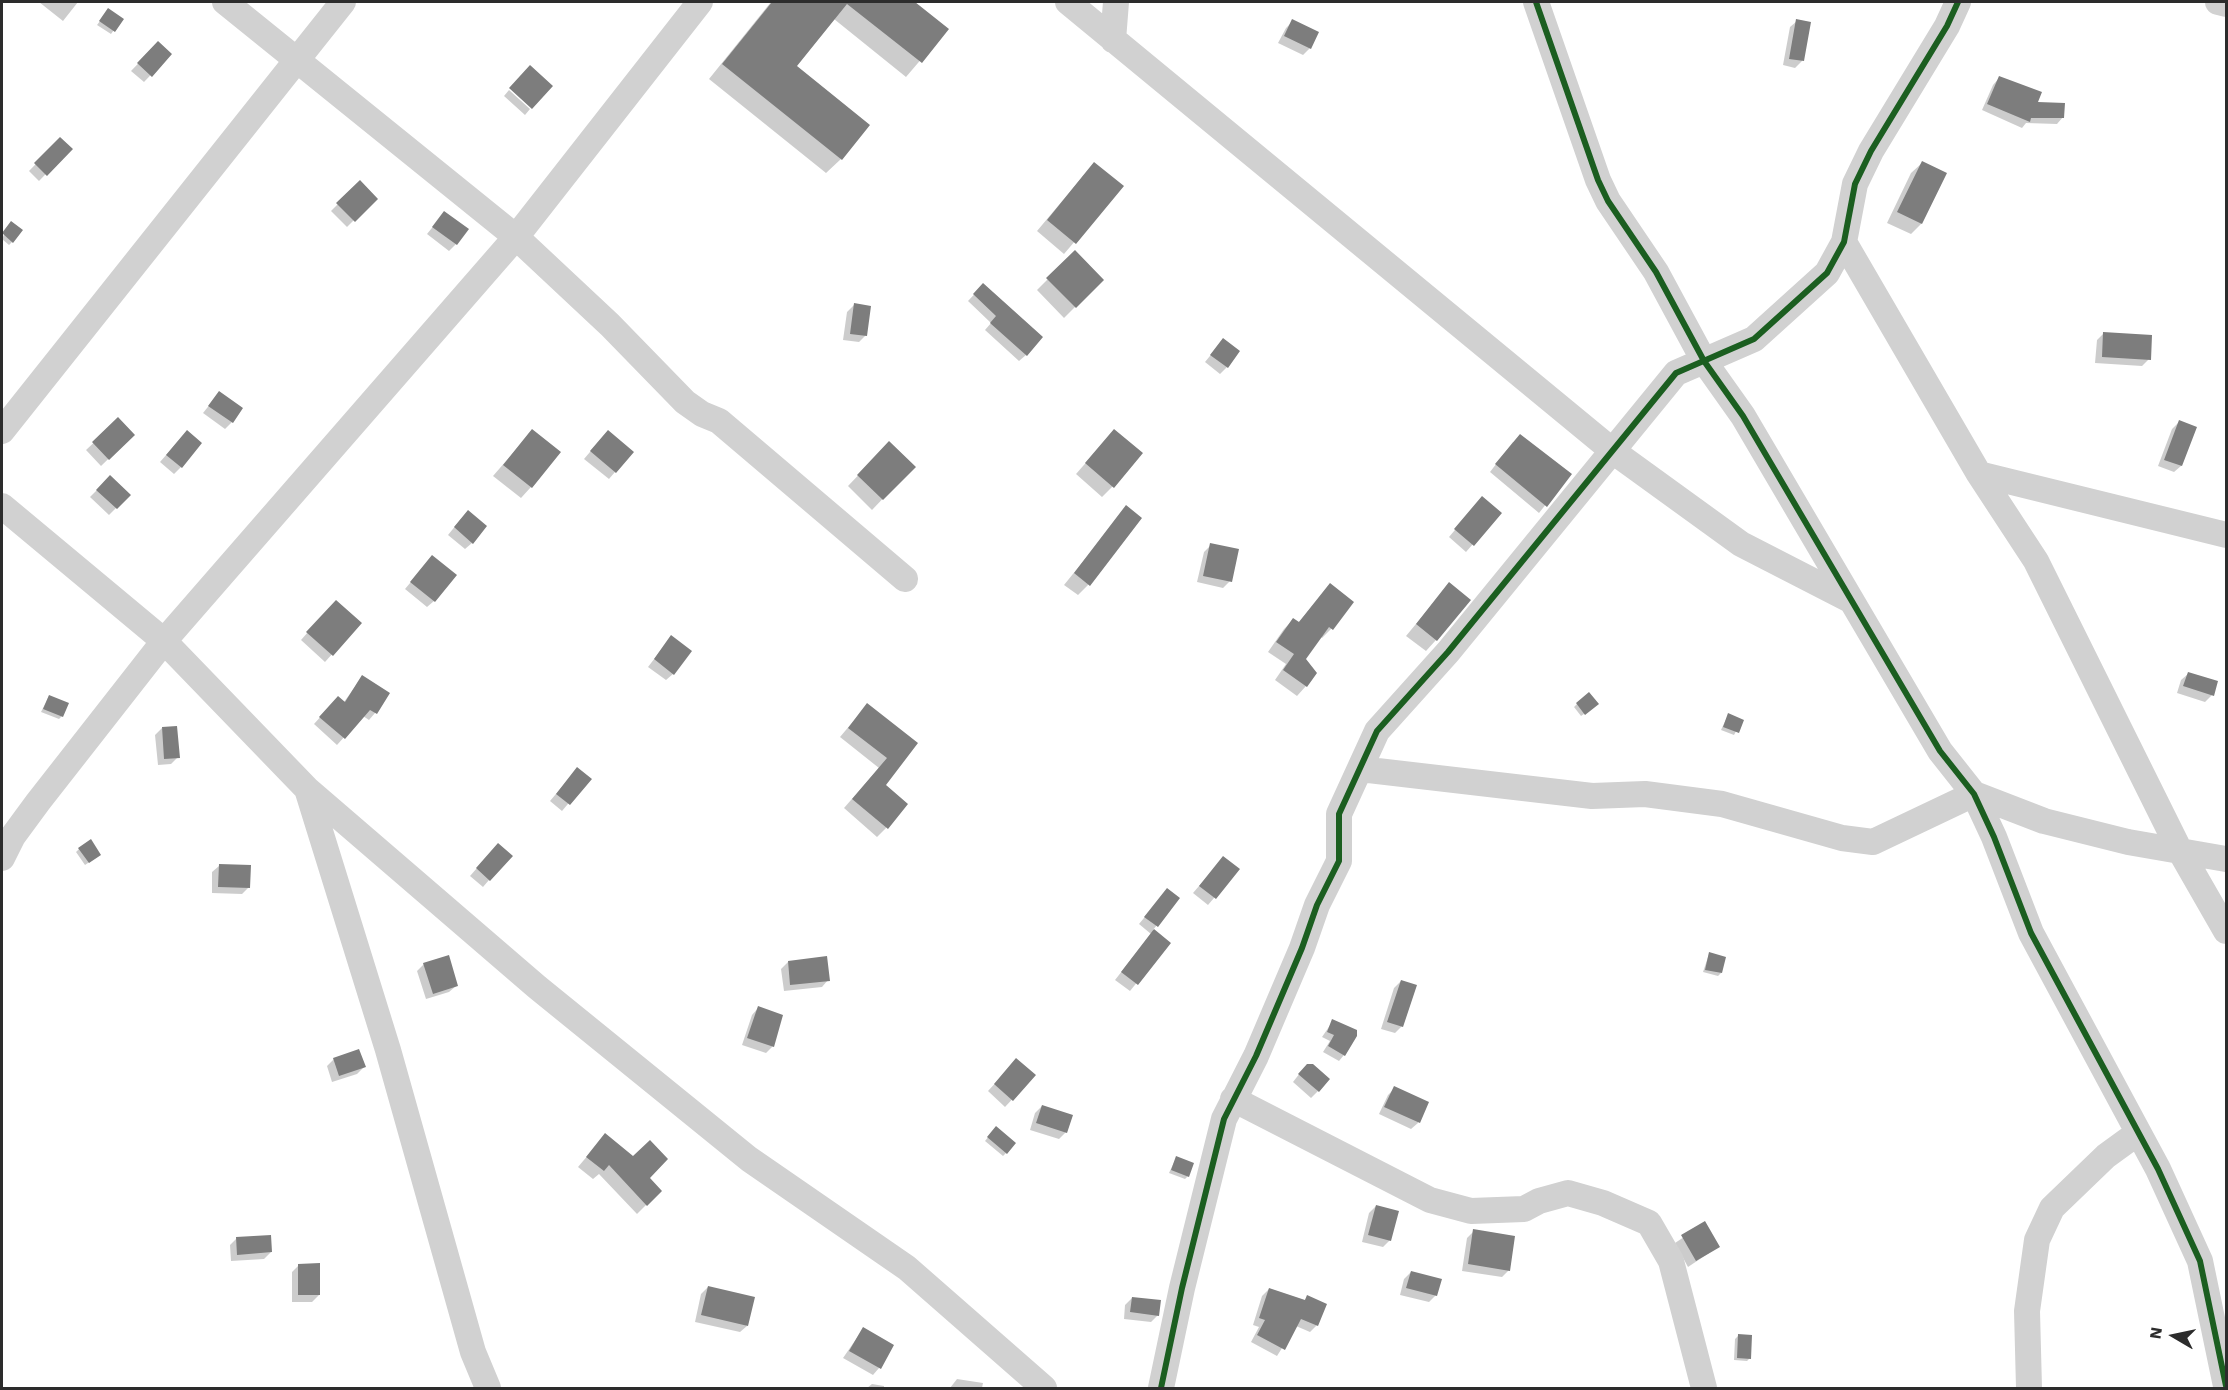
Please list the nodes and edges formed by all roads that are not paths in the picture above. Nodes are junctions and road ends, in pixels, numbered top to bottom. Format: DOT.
graph roads {
  1 [pos="225,2"];
  2 [pos="342,2"];
  3 [pos="700,2"];
  4 [pos="1068,2"];
  5 [pos="1116,2"];
  6 [pos="1536,2"];
  7 [pos="1958,2"];
  8 [pos="2218,2"];
  9 [pos="2226,4"];
  10 [pos="1113,40"];
  11 [pos="296,59"];
  12 [pos="516,237"];
  13 [pos="1844,242"];
  14 [pos="1704,361"];
  15 [pos="2,431"];
  16 [pos="1614,452"];
  17 [pos="1979,474"];
  18 [pos="2,506"];
  19 [pos="2226,535"];
  20 [pos="905,579"];
  21 [pos="1850,600"];
  22 [pos="164,640"];
  23 [pos="1360,769"];
  24 [pos="307,789"];
  25 [pos="1974,794"];
  26 [pos="2179,849"];
  27 [pos="2,858"];
  28 [pos="2226,859"];
  29 [pos="2226,931"];
  30 [pos="1233,1099"];
  31 [pos="2140,1136"];
  32 [pos="2226,1386"];
  33 [pos="488,1389"];
  34 [pos="1044,1389"];
  35 [pos="1161,1389"];
  36 [pos="1704,1389"];
  37 [pos="2029,1389"];
  1 -- 11 [label="street"];
  2 -- 11 [label="street"];
  3 -- 12 [label="street"];
  4 -- 10 [label="street"];
  5 -- 10 [label="street"];
  6 -- 14 [label="street"];
  7 -- 13 [label="street"];
  8 -- 9 [label="street"];
  10 -- 16 [label="street"];
  11 -- 12 [label="street"];
  11 -- 15 [label="street"];
  12 -- 20 [label="street"];
  12 -- 22 [label="street"];
  13 -- 14 [label="street"];
  13 -- 17 [label="street"];
  14 -- 16 [label="street"];
  14 -- 21 [label="street"];
  16 -- 21 [label="street"];
  16 -- 23 [label="street"];
  17 -- 19 [label="street"];
  17 -- 26 [label="street"];
  18 -- 22 [label="street"];
  21 -- 25 [label="street"];
  22 -- 24 [label="street"];
  22 -- 27 [label="street"];
  23 -- 25 [label="street"];
  23 -- 30 [label="street"];
  24 -- 33 [label="street"];
  24 -- 34 [label="street"];
  25 -- 26 [label="street"];
  25 -- 31 [label="street"];
  26 -- 28 [label="street"];
  26 -- 29 [label="street"];
  30 -- 35 [label="street"];
  30 -- 36 [label="street"];
  31 -- 32 [label="street"];
  31 -- 37 [label="street"];
}
